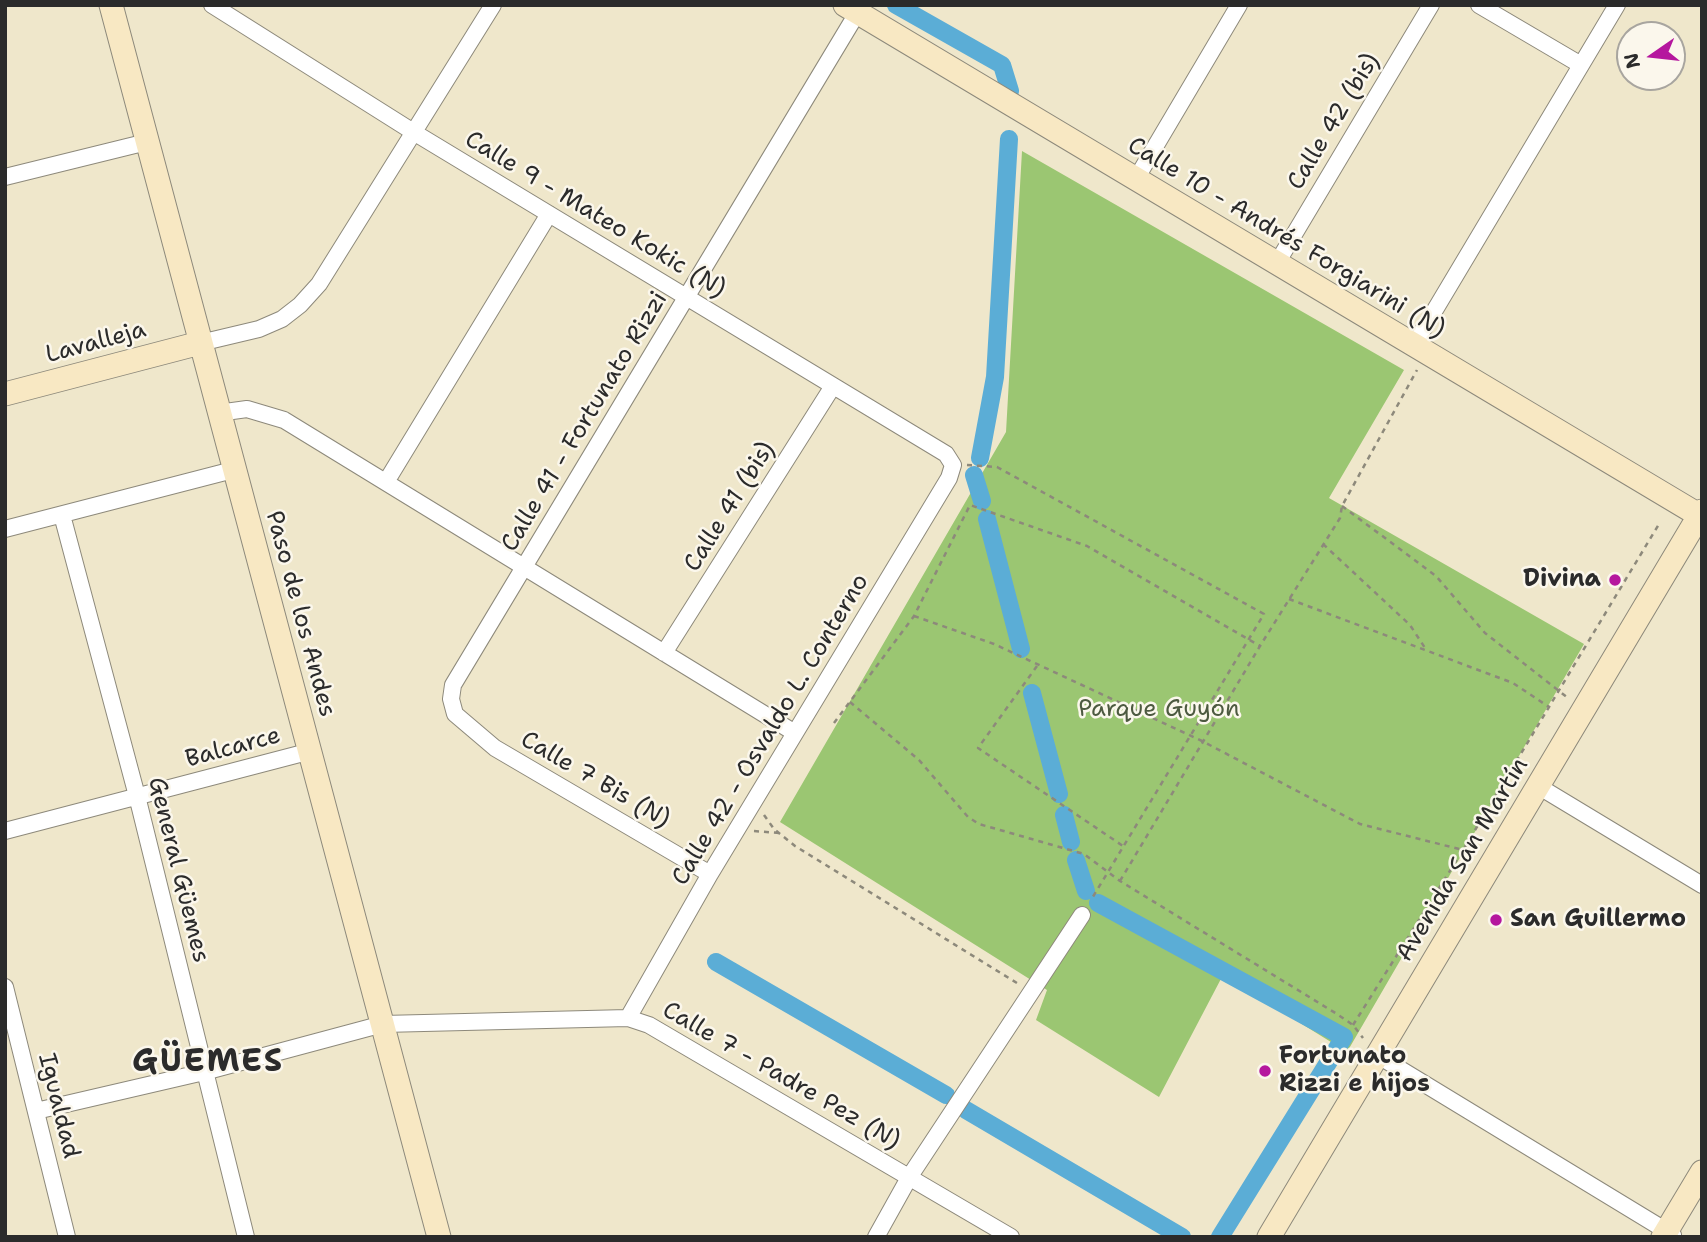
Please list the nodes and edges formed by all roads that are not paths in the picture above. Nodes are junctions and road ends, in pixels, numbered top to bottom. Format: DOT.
graph roads {
  1 [pos="111,5"];
  2 [pos="212,5"];
  3 [pos="492,5"];
  4 [pos="1239,5"];
  5 [pos="1431,5"];
  6 [pos="1479,5"];
  7 [pos="1617,5"];
  8 [pos="855,8"];
  9 [pos="1581,65"];
  10 [pos="415,133"];
  11 [pos="147,142"];
  12 [pos="5,177"];
  13 [pos="1136,179"];
  14 [pos="550,214"];
  15 [pos="1277,263"];
  16 [pos="687,297"];
  17 [pos="200,343"];
  18 [pos="1420,349"];
  19 [pos="833,386"];
  20 [pos="5,394"];
  21 [pos="218,413"];
  22 [pos="953,465"];
  23 [pos="233,470"];
  24 [pos="386,482"];
  25 [pos="1701,514"];
  26 [pos="62,515"];
  27 [pos="5,529"];
  28 [pos="524,567"];
  29 [pos="664,653"];
  30 [pos="460,721"];
  31 [pos="795,733"];
  32 [pos="311,751"];
  33 [pos="1538,786"];
  34 [pos="137,796"];
  35 [pos="5,831"];
  36 [pos="710,874"];
  37 [pos="1702,885"];
  38 [pos="1082,915"];
  39 [pos="5,987"];
  40 [pos="628,1018"];
  41 [pos="383,1024"];
  42 [pos="1377,1055"];
  43 [pos="204,1072"];
  44 [pos="36,1111"];
  45 [pos="1702,1172"];
  46 [pos="910,1176"];
  47 [pos="1668,1235"];
  48 [pos="67,1237"];
  49 [pos="246,1237"];
  50 [pos="439,1237"];
  51 [pos="876,1237"];
  52 [pos="1011,1237"];
  53 [pos="1269,1237"];
  1 -- 11 [label="street, Paso de los Andes"];
  2 -- 10 [label="street, Calle 9 - Mateo Kokic (N)"];
  3 -- 10 [label="street"];
  4 -- 13 [label="street"];
  5 -- 15 [label="street, Calle 42 (bis)"];
  6 -- 9 [label="street"];
  7 -- 9 [label="street"];
  8 -- 13 [label="street, Calle 10 - Andrés Forgiarini (N)"];
  8 -- 16 [label="street, Calle 41 - Fortunato Rizzi"];
  9 -- 18 [label="street"];
  10 -- 14 [label="street, Calle 9 - Mateo Kokic (N)"];
  10 -- 17 [label="street"];
  11 -- 12 [label="street"];
  11 -- 17 [label="street, Paso de los Andes"];
  13 -- 15 [label="street, Calle 10 - Andrés Forgiarini (N)"];
  14 -- 16 [label="street, Calle 9 - Mateo Kokic (N)"];
  14 -- 24 [label="street"];
  15 -- 18 [label="street, Calle 10 - Andrés Forgiarini (N)"];
  16 -- 19 [label="street, Calle 9 - Mateo Kokic (N)"];
  16 -- 28 [label="street, Calle 41 - Fortunato Rizzi"];
  17 -- 20 [label="street, Lavalleja"];
  17 -- 21 [label="street, Paso de los Andes"];
  18 -- 25 [label="street, Calle 10 - Andrés Forgiarini (N)"];
  19 -- 22 [label="street, Calle 9 - Mateo Kokic (N)"];
  19 -- 29 [label="street, Calle 41 (bis)"];
  21 -- 23 [label="street, Paso de los Andes"];
  21 -- 24 [label="street"];
  22 -- 31 [label="street, Calle 42 - Osvaldo L. Conterno"];
  23 -- 26 [label="street"];
  23 -- 32 [label="street, Paso de los Andes"];
  24 -- 28 [label="street"];
  25 -- 33 [label="street, Avenida San Martín"];
  26 -- 27 [label="street"];
  26 -- 34 [label="street, General Güemes"];
  28 -- 29 [label="street"];
  28 -- 30 [label="street, Calle 41 - Fortunato Rizzi"];
  29 -- 31 [label="street"];
  30 -- 36 [label="street, Calle 7 Bis (N)"];
  31 -- 36 [label="street, Calle 42 - Osvaldo L. Conterno"];
  32 -- 34 [label="street, Balcarce"];
  32 -- 41 [label="street, Paso de los Andes"];
  33 -- 37 [label="street"];
  33 -- 42 [label="street, Avenida San Martín"];
  34 -- 35 [label="street, Balcarce"];
  34 -- 43 [label="street, General Güemes"];
  36 -- 40 [label="street, Calle 42 - Osvaldo L. Conterno"];
  38 -- 46 [label="street"];
  39 -- 44 [label="street, Igualdad"];
  40 -- 41 [label="street, Calle 7 - Padre Pez (N)"];
  40 -- 46 [label="street, Calle 7 - Padre Pez (N)"];
  41 -- 43 [label="street, Calle 7 - Padre Pez (N)"];
  41 -- 50 [label="street, Paso de los Andes"];
  42 -- 47 [label="street"];
  42 -- 53 [label="street, Avenida San Martín"];
  43 -- 44 [label="street, Calle 7 - Padre Pez (N)"];
  43 -- 49 [label="street, General Güemes"];
  44 -- 48 [label="street, Igualdad"];
  45 -- 47 [label="street"];
  46 -- 51 [label="street"];
  46 -- 52 [label="street, Calle 7 - Padre Pez (N)"];
}
